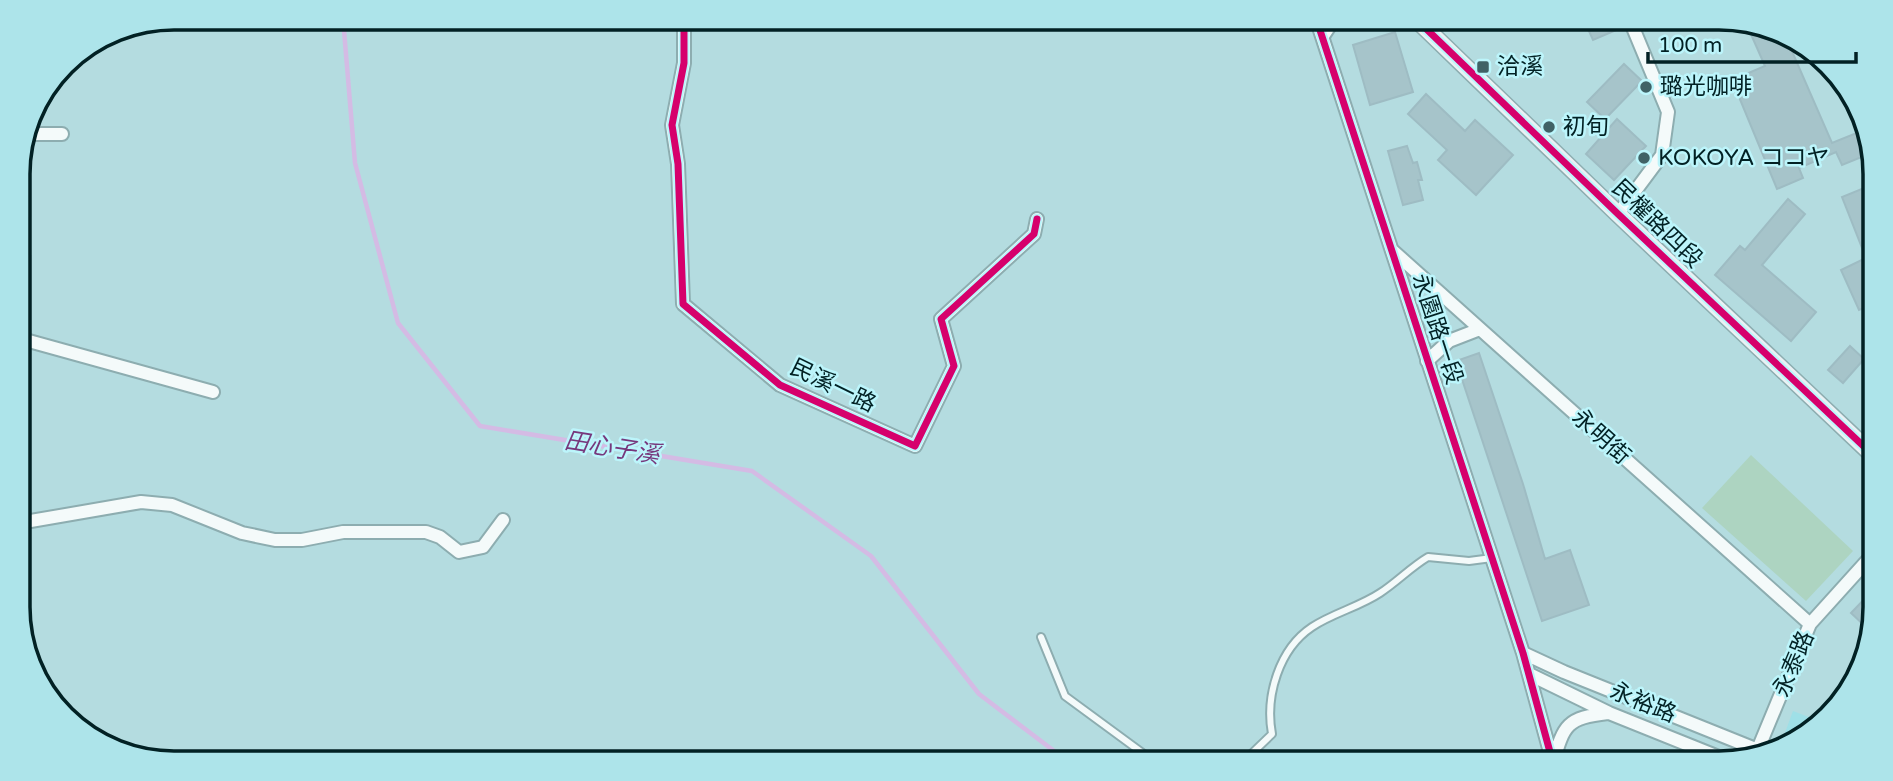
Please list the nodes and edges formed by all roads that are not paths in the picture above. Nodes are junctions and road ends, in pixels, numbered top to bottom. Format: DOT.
graph roads {
  1 [pos="684,30"];
  2 [pos="1321,30"];
  3 [pos="1327,30"];
  4 [pos="1427,30"];
  5 [pos="1634,30"];
  6 [pos="1323,36"];
  7 [pos="36,134"];
  8 [pos="62,134"];
  9 [pos="1618,214"];
  10 [pos="1037,219"];
  11 [pos="1391,250"];
  12 [pos="1480,329"];
  13 [pos="30,341"];
  14 [pos="1427,362"];
  15 [pos="213,392"];
  16 [pos="1863,446"];
  17 [pos="503,520"];
  18 [pos="30,521"];
  19 [pos="1492,558"];
  20 [pos="1863,565"];
  21 [pos="1810,624"];
  22 [pos="1041,637"];
  23 [pos="1523,653"];
  24 [pos="1529,674"];
  25 [pos="1609,713"];
  26 [pos="1762,745"];
  27 [pos="1748,748"];
  28 [pos="1140,751"];
  29 [pos="1254,751"];
  30 [pos="1550,751"];
  31 [pos="1556,751"];
  32 [pos="1704,751"];
  1 -- 10 [label="street, 民溪一路"];
  2 -- 6 [label="street, 永園路一段"];
  3 -- 6 [label="street"];
  4 -- 9 [label="street, 民權路四段"];
  5 -- 9 [label="street"];
  6 -- 11 [label="street, 永園路一段"];
  7 -- 8 [label="street"];
  9 -- 16 [label="street, 民權路四段"];
  11 -- 12 [label="street, 永明街"];
  11 -- 14 [label="street, 永園路一段"];
  12 -- 14 [label="street"];
  12 -- 21 [label="street, 永明街"];
  13 -- 15 [label="street"];
  14 -- 19 [label="street, 永園路一段"];
  17 -- 18 [label="street"];
  19 -- 23 [label="street, 永園路一段"];
  19 -- 29 [label="lane"];
  20 -- 21 [label="street, 永泰路"];
  21 -- 26 [label="street, 永泰路"];
  22 -- 28 [label="lane"];
  23 -- 24 [label="street, 永園路一段"];
  23 -- 27 [label="street, 永裕路"];
  24 -- 25 [label="street, 永裕路"];
  24 -- 30 [label="street, 永園路一段"];
  25 -- 31 [label="street"];
  25 -- 32 [label="street, 永裕路"];
}
